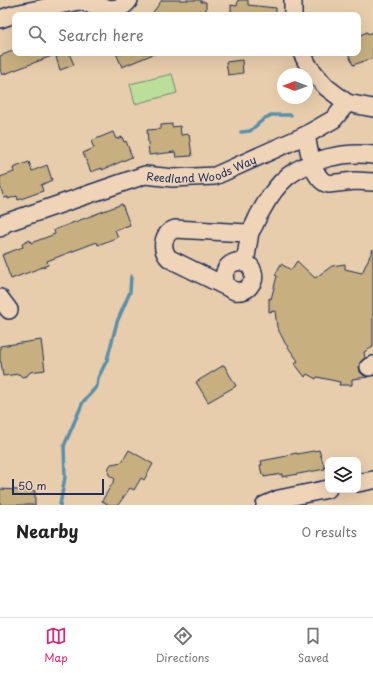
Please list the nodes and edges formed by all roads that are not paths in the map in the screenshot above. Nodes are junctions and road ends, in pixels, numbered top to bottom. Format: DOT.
graph roads {
  1 [pos="129,0"];
  2 [pos="293,0"];
  3 [pos="83,1"];
  4 [pos="25,12"];
  5 [pos="293,12"];
  6 [pos="12,15"];
  7 [pos="0,19"];
  8 [pos="304,56"];
  9 [pos="347,103"];
  10 [pos="373,108"];
  11 [pos="306,135"];
  12 [pos="373,155"];
  13 [pos="312,163"];
  14 [pos="373,182"];
  15 [pos="0,228"];
  16 [pos="250,232"];
  17 [pos="373,480"];
  18 [pos="361,482"];
  19 [pos="325,490"];
  20 [pos="265,505"];
  1 -- 3 [label="street"];
  2 -- 5 [label="street"];
  3 -- 4 [label="street"];
  6 -- 7 [label="street"];
  8 -- 9 [label="street"];
  9 -- 10 [label="street"];
  9 -- 11 [label="street, Reedland Woods Way"];
  11 -- 13 [label="street"];
  11 -- 15 [label="street, Reedland Woods Way"];
  12 -- 13 [label="street"];
  13 -- 14 [label="street"];
  13 -- 16 [label="street"];
  16 -- 16 [label="street"];
  17 -- 18 [label="street"];
  19 -- 20 [label="street"];
}
